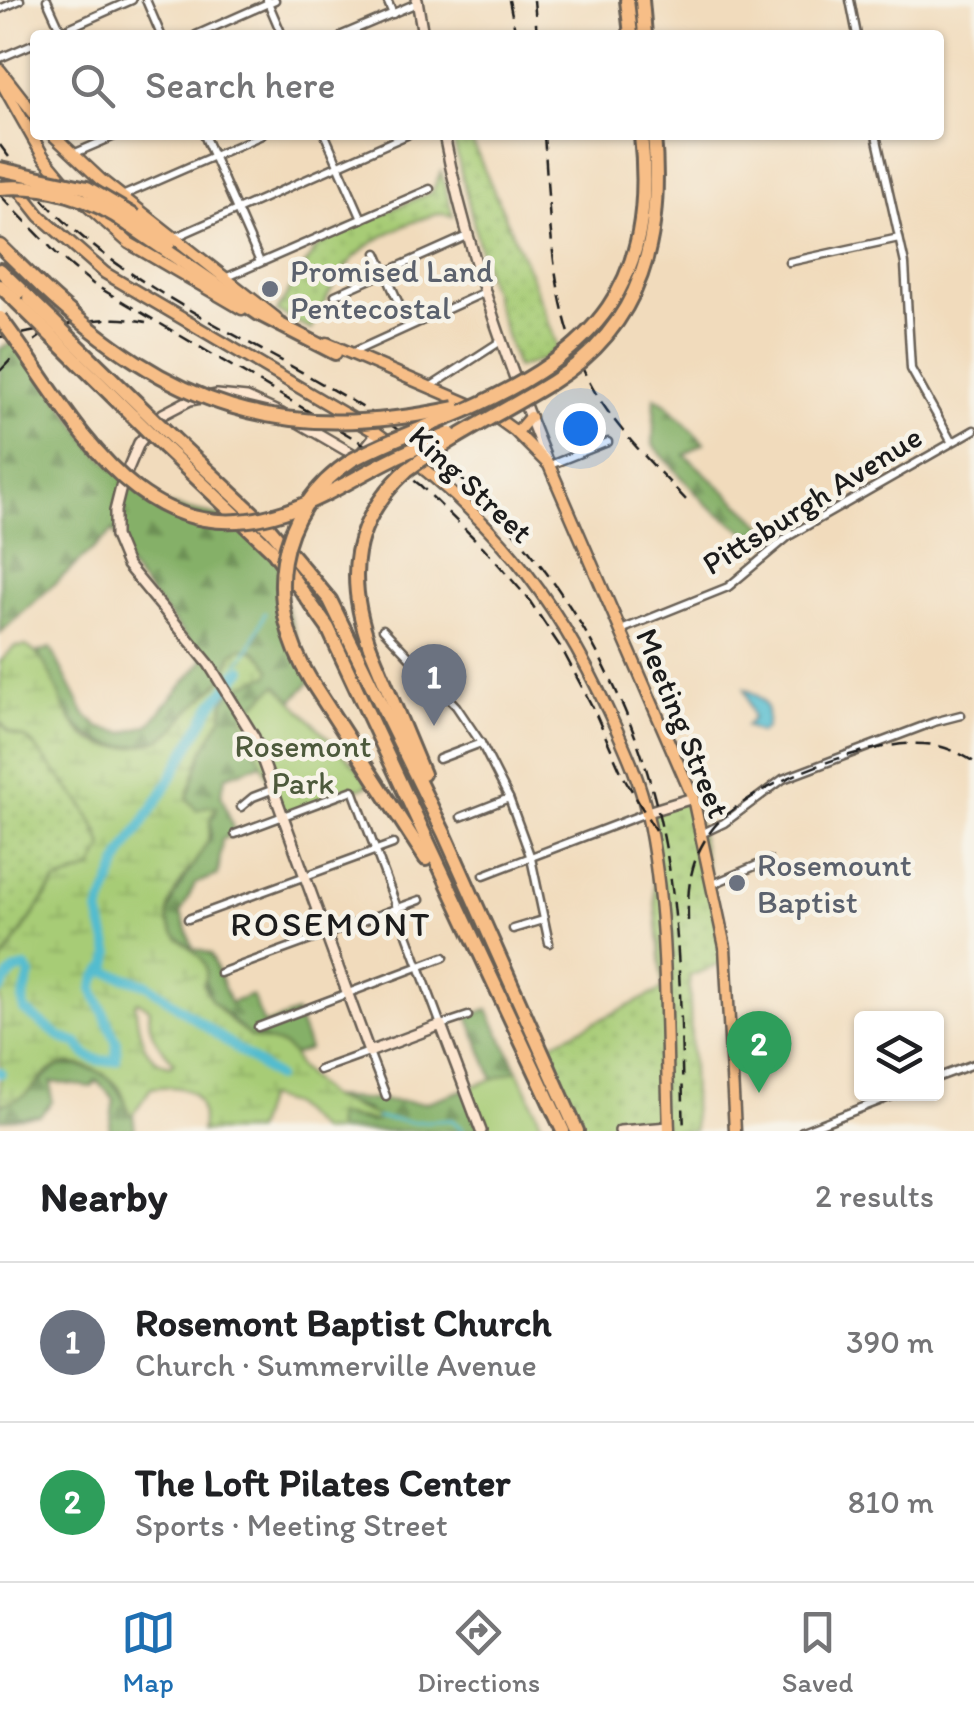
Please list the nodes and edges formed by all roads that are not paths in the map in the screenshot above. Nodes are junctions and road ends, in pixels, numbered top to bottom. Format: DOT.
graph roads {
  1 [pos="20,0"];
  2 [pos="47,0"];
  3 [pos="132,0"];
  4 [pos="146,0"];
  5 [pos="386,0"];
  6 [pos="850,0"];
  7 [pos="270,1"];
  8 [pos="417,2"];
  9 [pos="635,2"];
  10 [pos="0,9"];
  11 [pos="392,14"];
  12 [pos="58,30"];
  13 [pos="68,30"];
  14 [pos="159,30"];
  15 [pos="207,30"];
  16 [pos="280,30"];
  17 [pos="354,30"];
  18 [pos="422,30"];
  19 [pos="632,30"];
  20 [pos="643,30"];
  21 [pos="856,30"];
  22 [pos="30,45"];
  23 [pos="0,58"];
  24 [pos="0,70"];
  25 [pos="0,80"];
  26 [pos="30,105"];
  27 [pos="30,130"];
  28 [pos="36,140"];
  29 [pos="58,140"];
  30 [pos="101,140"];
  31 [pos="206,140"];
  32 [pos="250,140"];
  33 [pos="328,140"];
  34 [pos="395,140"];
  35 [pos="445,140"];
  36 [pos="641,140"];
  37 [pos="654,140"];
  38 [pos="877,140"];
  39 [pos="72,154"];
  40 [pos="213,156"];
  41 [pos="339,164"];
  42 [pos="0,167"];
  43 [pos="0,188"];
  44 [pos="430,189"];
  45 [pos="122,196"];
  46 [pos="237,210"];
  47 [pos="362,219"];
  48 [pos="133,221"];
  49 [pos="467,236"];
  50 [pos="175,238"];
  51 [pos="899,238"];
  52 [pos="0,246"];
  53 [pos="377,253"];
  54 [pos="260,262"];
  55 [pos="789,262"];
  56 [pos="0,270"];
  57 [pos="385,272"];
  58 [pos="225,278"];
  59 [pos="0,286"];
  60 [pos="484,292"];
  61 [pos="336,295"];
  62 [pos="24,301"];
  63 [pos="0,318"];
  64 [pos="408,325"];
  65 [pos="308,335"];
  66 [pos="501,341"];
  67 [pos="342,353"];
  68 [pos="429,388"];
  69 [pos="491,398"];
  70 [pos="490,418"];
  71 [pos="530,418"];
  72 [pos="974,430"];
  73 [pos="517,432"];
  74 [pos="377,433"];
  75 [pos="608,442"];
  76 [pos="951,442"];
  77 [pos="169,443"];
  78 [pos="549,465"];
  79 [pos="384,629"];
  80 [pos="620,630"];
  81 [pos="961,715"];
  82 [pos="481,742"];
  83 [pos="438,758"];
  84 [pos="274,790"];
  85 [pos="508,798"];
  86 [pos="693,798"];
  87 [pos="241,807"];
  88 [pos="647,812"];
  89 [pos="284,816"];
  90 [pos="461,816"];
  91 [pos="235,834"];
  92 [pos="444,834"];
  93 [pos="701,834"];
  94 [pos="393,844"];
  95 [pos="377,849"];
  96 [pos="532,858"];
  97 [pos="769,860"];
  98 [pos="484,875"];
  99 [pos="305,876"];
  100 [pos="713,884"];
  101 [pos="420,900"];
  102 [pos="399,908"];
  103 [pos="188,919"];
  104 [pos="544,920"];
  105 [pos="513,930"];
  106 [pos="327,934"];
  107 [pos="470,938"];
  108 [pos="549,943"];
  109 [pos="444,956"];
  110 [pos="420,966"];
  111 [pos="220,974"];
  112 [pos="348,993"];
  113 [pos="468,1016"];
  114 [pos="441,1026"];
  115 [pos="258,1027"];
  116 [pos="370,1052"];
  117 [pos="974,1064"];
  118 [pos="319,1070"];
  119 [pos="944,1075"];
  120 [pos="386,1096"];
  121 [pos="878,1101"];
  122 [pos="562,1114"];
  123 [pos="669,1129"];
  124 [pos="482,1131"];
  125 [pos="562,1131"];
  126 [pos="577,1131"];
  127 [pos="620,1131"];
  128 [pos="735,1131"];
  129 [pos="802,1131"];
  1 -- 10 [label="street"];
  2 -- 12 [label="street"];
  3 -- 13 [label="street"];
  4 -- 14 [label="street"];
  5 -- 11 [label="street"];
  6 -- 21 [label="street"];
  7 -- 15 [label="street"];
  7 -- 16 [label="street"];
  8 -- 11 [label="street"];
  8 -- 18 [label="street"];
  9 -- 19 [label="highway"];
  9 -- 20 [label="highway"];
  11 -- 17 [label="street"];
  22 -- 23 [label="street"];
  24 -- 26 [label="main road"];
  25 -- 27 [label="main road"];
  28 -- 67 [label="main road"];
  29 -- 39 [label="main road"];
  30 -- 39 [label="street"];
  31 -- 40 [label="street"];
  32 -- 40 [label="street"];
  33 -- 41 [label="street"];
  34 -- 41 [label="street"];
  35 -- 49 [label="street"];
  36 -- 69 [label="highway, bridge"];
  37 -- 70 [label="highway, bridge"];
  38 -- 51 [label="street"];
  39 -- 45 [label="main road"];
  40 -- 45 [label="street"];
  40 -- 46 [label="street"];
  41 -- 46 [label="street"];
  41 -- 47 [label="street"];
  42 -- 48 [label="highway, bridge"];
  42 -- 74 [label="main road, King Street"];
  43 -- 48 [label="highway, bridge"];
  44 -- 47 [label="street"];
  45 -- 50 [label="main road"];
  46 -- 50 [label="street"];
  46 -- 54 [label="street"];
  47 -- 54 [label="street"];
  48 -- 65 [label="highway"];
  48 -- 67 [label="highway"];
  49 -- 57 [label="street"];
  49 -- 60 [label="street"];
  50 -- 58 [label="main road"];
  51 -- 55 [label="street"];
  51 -- 76 [label="street"];
  52 -- 69 [label="highway, bridge"];
  53 -- 57 [label="street"];
  54 -- 58 [label="street"];
  56 -- 62 [label="highway"];
  57 -- 61 [label="street"];
  57 -- 64 [label="street"];
  58 -- 65 [label="main road"];
  59 -- 62 [label="highway"];
  60 -- 64 [label="street"];
  60 -- 66 [label="street"];
  62 -- 77 [label="highway, bridge"];
  63 -- 70 [label="highway, bridge"];
  64 -- 67 [label="street"];
  65 -- 67 [label="main road"];
  66 -- 68 [label="street"];
  66 -- 71 [label="street"];
  67 -- 68 [label="main road"];
  68 -- 73 [label="main road"];
  69 -- 107 [label="highway, bridge"];
  70 -- 92 [label="highway, bridge"];
  71 -- 73 [label="main road"];
  71 -- 78 [label="street"];
  72 -- 76 [label="street, Pittsburgh Avenue"];
  73 -- 78 [label="main road"];
  74 -- 84 [label="street"];
  74 -- 88 [label="main road, King Street"];
  75 -- 78 [label="street"];
  76 -- 80 [label="street, Pittsburgh Avenue"];
  77 -- 92 [label="highway"];
  77 -- 107 [label="highway"];
  78 -- 80 [label="main road, Meeting Street"];
  79 -- 82 [label="street"];
  80 -- 86 [label="main road, Meeting Street"];
  81 -- 93 [label="street"];
  82 -- 83 [label="street"];
  82 -- 85 [label="street"];
  84 -- 87 [label="street"];
  84 -- 89 [label="street"];
  85 -- 90 [label="street"];
  85 -- 96 [label="street"];
  86 -- 88 [label="street"];
  86 -- 93 [label="main road, Meeting Street"];
  88 -- 96 [label="street"];
  88 -- 123 [label="main road, King Street"];
  89 -- 91 [label="street"];
  89 -- 95 [label="street"];
  89 -- 99 [label="street"];
  92 -- 122 [label="highway"];
  93 -- 100 [label="main road, Meeting Street"];
  94 -- 95 [label="street"];
  95 -- 99 [label="street"];
  95 -- 102 [label="street"];
  96 -- 98 [label="street"];
  96 -- 104 [label="street"];
  97 -- 100 [label="street"];
  99 -- 103 [label="street"];
  99 -- 106 [label="street"];
  100 -- 128 [label="main road, Meeting Street"];
  101 -- 102 [label="street"];
  102 -- 106 [label="street"];
  102 -- 110 [label="street"];
  104 -- 105 [label="street"];
  104 -- 108 [label="street"];
  106 -- 111 [label="street"];
  106 -- 112 [label="street"];
  107 -- 122 [label="highway"];
  109 -- 110 [label="street"];
  110 -- 112 [label="street"];
  110 -- 114 [label="street"];
  112 -- 115 [label="street"];
  112 -- 116 [label="street"];
  113 -- 114 [label="street"];
  114 -- 116 [label="street"];
  114 -- 124 [label="street"];
  116 -- 118 [label="street"];
  116 -- 120 [label="street"];
  117 -- 119 [label="street"];
  121 -- 129 [label="street"];
  122 -- 125 [label="highway"];
  122 -- 126 [label="highway"];
  123 -- 127 [label="street"];
}
